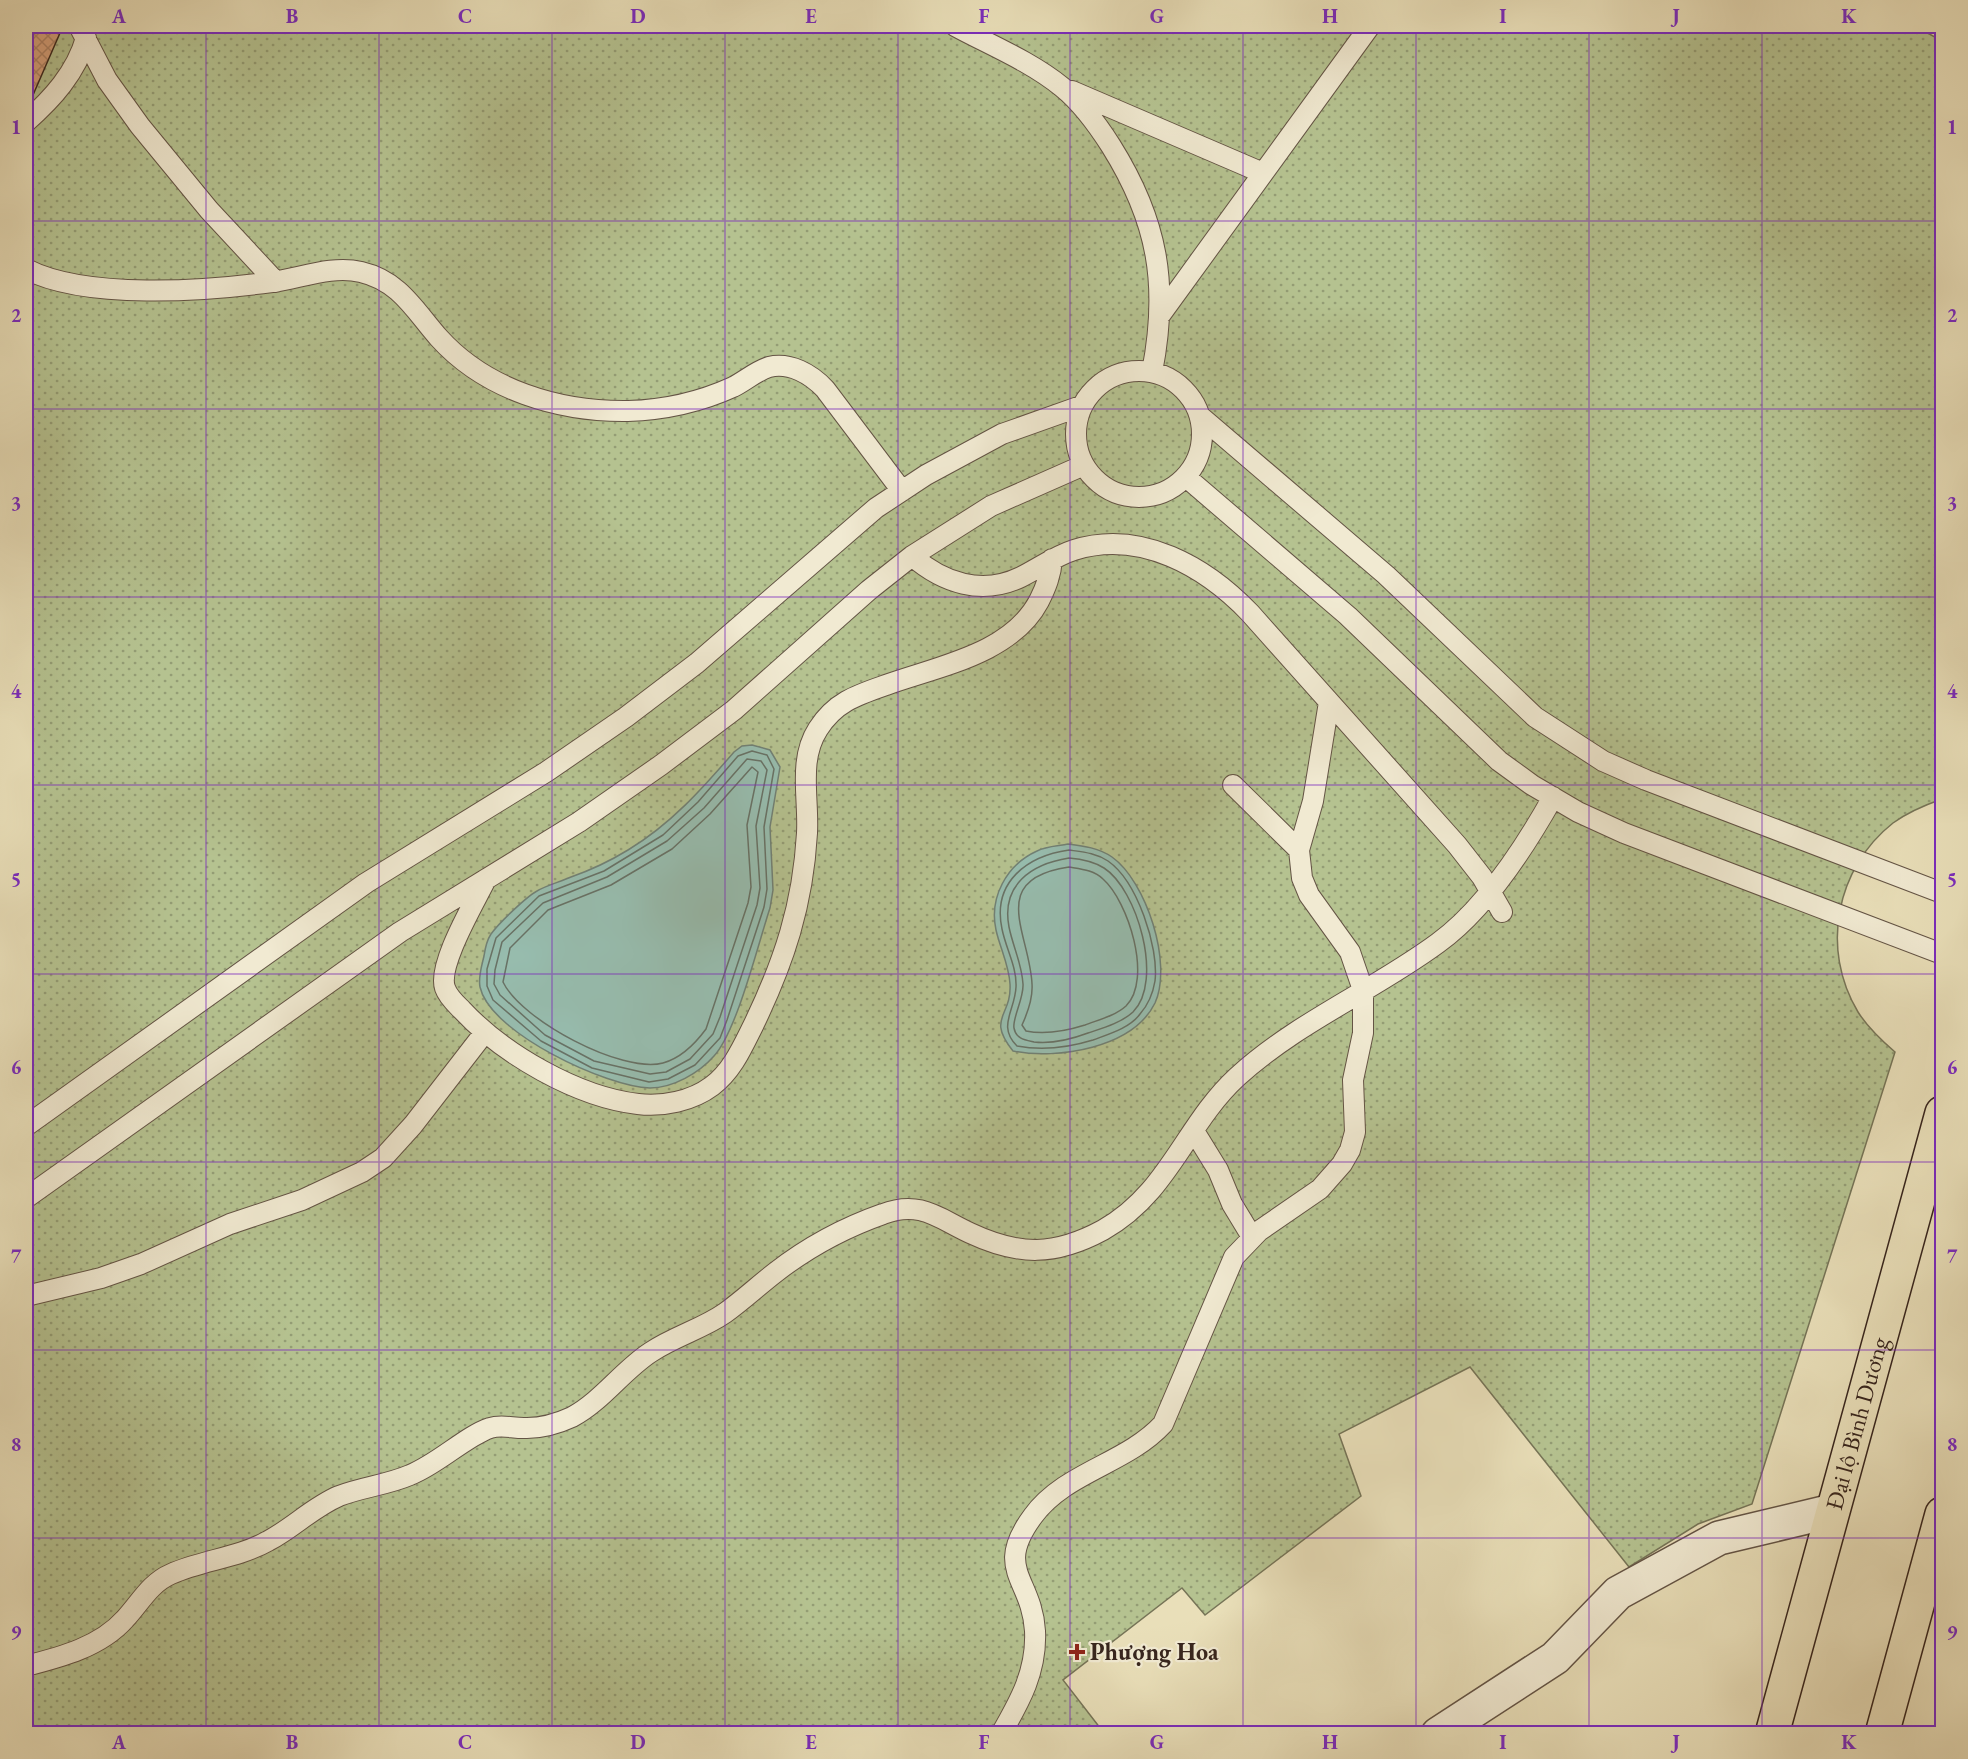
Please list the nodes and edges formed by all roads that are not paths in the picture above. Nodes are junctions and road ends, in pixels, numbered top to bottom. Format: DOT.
graph roads {
  1 [pos="955,26"];
  2 [pos="1370,26"];
  3 [pos="82,32"];
  4 [pos="1061,86"];
  5 [pos="26,122"];
  6 [pos="1263,173"];
  7 [pos="26,269"];
  8 [pos="276,282"];
  9 [pos="1161,314"];
  10 [pos="1152,372"];
  11 [pos="1081,406"];
  12 [pos="1200,416"];
  13 [pos="1084,465"];
  14 [pos="1186,477"];
  15 [pos="902,491"];
  16 [pos="912,556"];
  17 [pos="1052,559"];
  18 [pos="1329,702"];
  19 [pos="1233,785"];
  20 [pos="1553,797"];
  21 [pos="1299,850"];
  22 [pos="486,879"];
  23 [pos="1490,889"];
  24 [pos="1942,893"];
  25 [pos="1502,912"];
  26 [pos="1942,954"];
  27 [pos="1363,990"];
  28 [pos="486,1032"];
  29 [pos="1942,1113"];
  30 [pos="26,1126"];
  31 [pos="1194,1131"];
  32 [pos="26,1198"];
  33 [pos="1252,1237"];
  34 [pos="26,1296"];
  35 [pos="1832,1511"];
  36 [pos="1942,1514"];
  37 [pos="26,1666"];
  38 [pos="1000,1734"];
  39 [pos="1438,1734"];
  40 [pos="1772,1734"];
  41 [pos="1882,1734"];
  1 -- 4 [label="lane"];
  2 -- 6 [label="lane"];
  3 -- 5 [label="lane"];
  3 -- 8 [label="lane"];
  4 -- 6 [label="lane"];
  4 -- 9 [label="lane"];
  6 -- 9 [label="lane"];
  7 -- 8 [label="lane"];
  8 -- 15 [label="lane"];
  9 -- 10 [label="lane"];
  10 -- 11 [label="lane"];
  10 -- 12 [label="lane"];
  11 -- 13 [label="lane"];
  11 -- 15 [label="lane"];
  12 -- 14 [label="lane"];
  12 -- 24 [label="lane"];
  13 -- 14 [label="lane"];
  13 -- 16 [label="lane"];
  14 -- 20 [label="lane"];
  15 -- 30 [label="lane"];
  16 -- 17 [label="lane"];
  16 -- 22 [label="lane"];
  17 -- 18 [label="lane"];
  17 -- 28 [label="lane"];
  18 -- 21 [label="lane"];
  18 -- 23 [label="lane"];
  19 -- 21 [label="lane"];
  20 -- 23 [label="lane"];
  20 -- 26 [label="lane"];
  21 -- 27 [label="lane"];
  22 -- 28 [label="lane"];
  22 -- 32 [label="lane"];
  23 -- 25 [label="lane"];
  23 -- 27 [label="lane"];
  27 -- 31 [label="lane"];
  27 -- 33 [label="lane"];
  28 -- 34 [label="lane"];
  29 -- 35 [label="highway, Đại lộ Bình Dương"];
  31 -- 33 [label="lane"];
  31 -- 37 [label="lane"];
  33 -- 38 [label="lane"];
  35 -- 39 [label="street"];
  35 -- 40 [label="highway, Đại lộ Bình Dương"];
  36 -- 41 [label="highway"];
}
